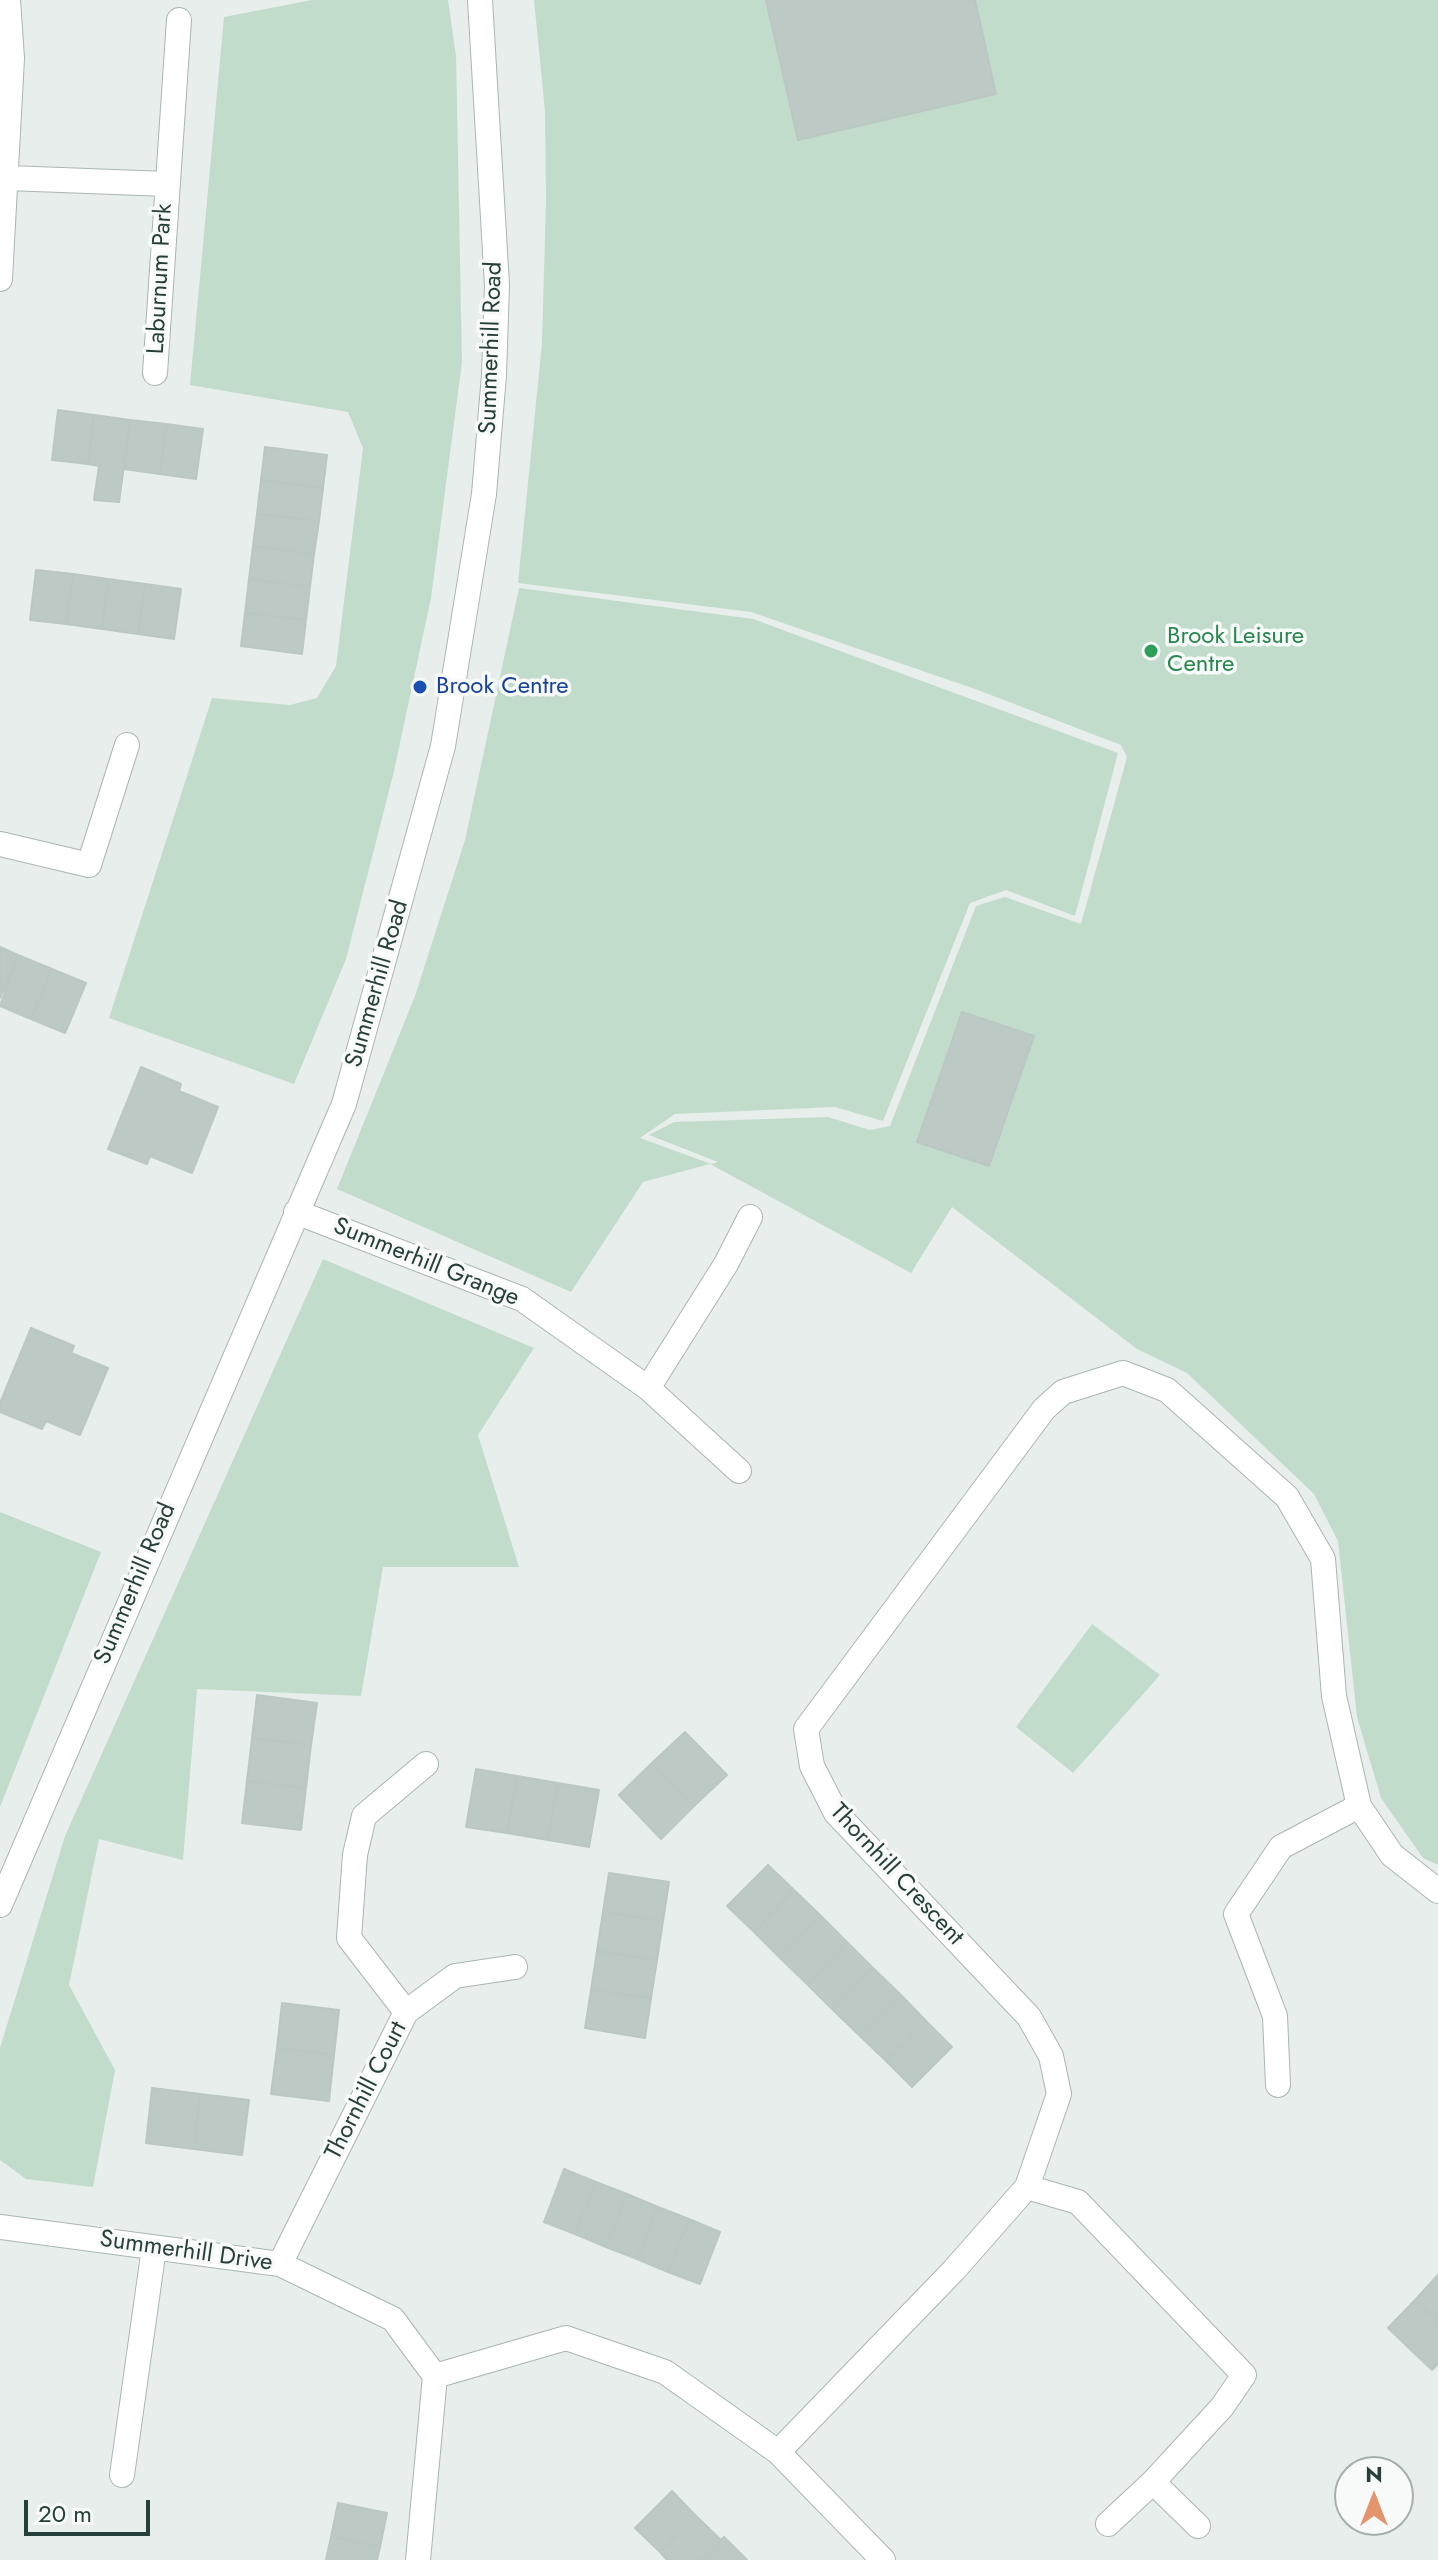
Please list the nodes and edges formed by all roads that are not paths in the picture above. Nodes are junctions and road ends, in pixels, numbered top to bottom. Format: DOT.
graph roads {
  1 [pos="8,0"];
  2 [pos="480,0"];
  3 [pos="179,20"];
  4 [pos="8,178"];
  5 [pos="167,184"];
  6 [pos="0,279"];
  7 [pos="155,373"];
  8 [pos="127,745"];
  9 [pos="0,844"];
  10 [pos="296,1212"];
  11 [pos="750,1217"];
  12 [pos="648,1388"];
  13 [pos="739,1471"];
  14 [pos="426,1764"];
  15 [pos="1359,1806"];
  16 [pos="1438,1891"];
  17 [pos="0,1905"];
  18 [pos="515,1967"];
  19 [pos="406,2012"];
  20 [pos="1278,2085"];
  21 [pos="1027,2187"];
  22 [pos="0,2227"];
  23 [pos="154,2248"];
  24 [pos="280,2264"];
  25 [pos="435,2376"];
  26 [pos="778,2452"];
  27 [pos="122,2475"];
  28 [pos="1153,2482"];
  29 [pos="1108,2524"];
  30 [pos="1198,2526"];
  31 [pos="418,2560"];
  32 [pos="883,2560"];
  1 -- 4 [label="street"];
  2 -- 10 [label="street, Summerhill Road"];
  3 -- 5 [label="street, Laburnum Park"];
  4 -- 5 [label="street, Laburnum Park"];
  4 -- 6 [label="street"];
  5 -- 7 [label="street, Laburnum Park"];
  8 -- 9 [label="street"];
  10 -- 12 [label="street, Summerhill Grange"];
  10 -- 17 [label="street, Summerhill Road"];
  11 -- 12 [label="street"];
  12 -- 13 [label="street, Summerhill Grange"];
  14 -- 19 [label="street, Thornhill Court"];
  15 -- 16 [label="street, Thornhill Crescent"];
  15 -- 20 [label="street"];
  15 -- 21 [label="street, Thornhill Crescent"];
  18 -- 19 [label="street"];
  19 -- 24 [label="street, Thornhill Court"];
  21 -- 26 [label="street, Thornhill Crescent"];
  21 -- 28 [label="street"];
  22 -- 23 [label="street, Summerhill Drive"];
  23 -- 24 [label="street, Summerhill Drive"];
  23 -- 27 [label="street"];
  24 -- 25 [label="street, Summerhill Drive"];
  25 -- 26 [label="street"];
  25 -- 31 [label="street"];
  26 -- 32 [label="street"];
  28 -- 29 [label="street"];
  28 -- 30 [label="street"];
}
